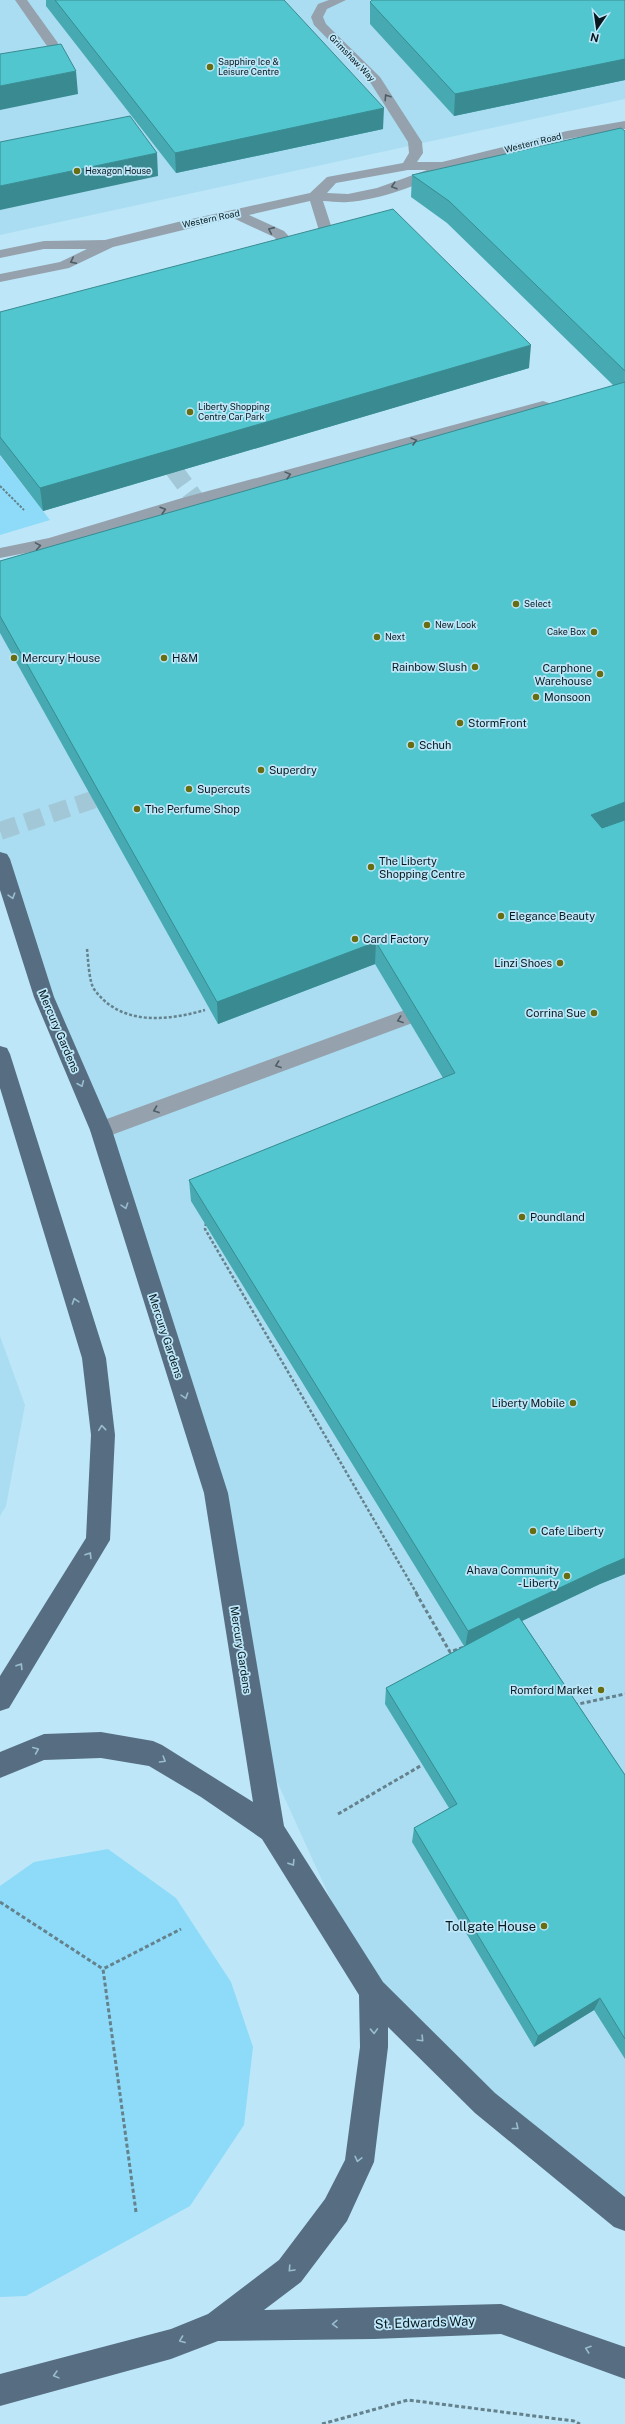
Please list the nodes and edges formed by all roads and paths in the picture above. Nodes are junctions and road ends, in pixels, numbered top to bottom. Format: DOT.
graph roads {
  1 [pos="21,0"];
  2 [pos="340,0"];
  3 [pos="52,43"];
  4 [pos="625,125"];
  5 [pos="408,166"];
  6 [pos="442,166"];
  7 [pos="315,196"];
  8 [pos="236,214"];
  9 [pos="108,244"];
  10 [pos="331,248"];
  11 [pos="0,254"];
  12 [pos="300,256"];
  13 [pos="0,278"];
  14 [pos="558,403"];
  15 [pos="0,553"];
  16 [pos="0,859"];
  17 [pos="88,949"];
  18 [pos="450,1002"];
  19 [pos="205,1010"];
  20 [pos="0,1054"];
  21 [pos="101,1130"];
  22 [pos="207,1222"];
  23 [pos="471,1644"];
  24 [pos="625,1694"];
  25 [pos="0,1699"];
  26 [pos="572,1705"];
  27 [pos="0,1765"];
  28 [pos="422,1765"];
  29 [pos="338,1814"];
  30 [pos="271,1830"];
  31 [pos="0,1902"];
  32 [pos="181,1929"];
  33 [pos="103,1969"];
  34 [pos="373,1992"];
  35 [pos="136,2212"];
  36 [pos="625,2216"];
  37 [pos="218,2326"];
  38 [pos="625,2363"];
  39 [pos="0,2390"];
  40 [pos="322,2424"];
  41 [pos="580,2424"];
  1 -- 3 [label="street"];
  5 -- 2 [label="street, Grimshaw Way, one-way"];
  4 -- 6 [label="street, Western Road"];
  5 -- 6 [label="street, Western Road"];
  5 -- 7 [label="street, Western Road"];
  6 -- 7 [label="street, Western Road, one-way"];
  7 -- 8 [label="street, Western Road"];
  7 -- 10 [label="street"];
  8 -- 9 [label="street, Western Road"];
  12 -- 8 [label="street, one-way"];
  9 -- 11 [label="street, Western Road"];
  9 -- 13 [label="street, Western Road, one-way"];
  15 -- 14 [label="street, one-way"];
  16 -- 21 [label="main road, Mercury Gardens, one-way"];
  17 -- 19 [label="path"];
  18 -- 21 [label="street, one-way"];
  25 -- 20 [label="main road, one-way"];
  21 -- 30 [label="main road, Mercury Gardens, one-way"];
  22 -- 23 [label="path"];
  24 -- 26 [label="path"];
  27 -- 30 [label="main road, one-way"];
  28 -- 29 [label="path"];
  30 -- 34 [label="main road, one-way"];
  31 -- 33 [label="path"];
  32 -- 33 [label="path"];
  33 -- 35 [label="path"];
  34 -- 36 [label="main road, one-way"];
  34 -- 37 [label="main road, one-way"];
  38 -- 37 [label="main road, St. Edwards Way, one-way"];
  37 -- 39 [label="main road, one-way"];
  40 -- 41 [label="path"];
}
